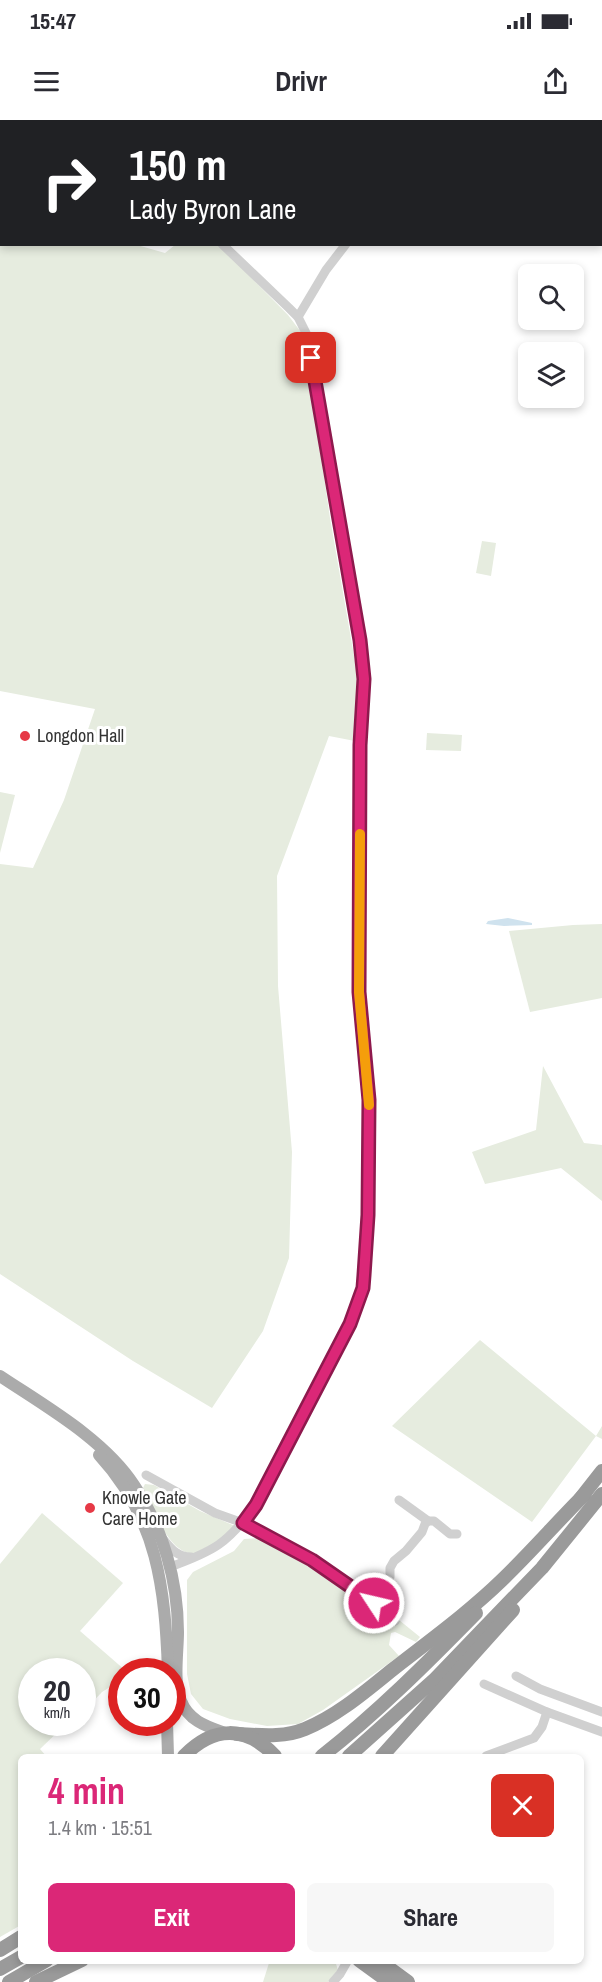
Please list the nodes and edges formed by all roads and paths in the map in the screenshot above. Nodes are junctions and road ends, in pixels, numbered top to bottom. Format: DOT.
graph roads {
  1 [pos="224,246"];
  2 [pos="344,246"];
  3 [pos="297,317"];
  4 [pos="0,1376"];
  5 [pos="67,1421"];
  6 [pos="602,1472"];
  7 [pos="146,1475"];
  8 [pos="585,1494"];
  9 [pos="602,1494"];
  10 [pos="399,1500"];
  11 [pos="428,1521"];
  12 [pos="243,1523"];
  13 [pos="160,1533"];
  14 [pos="452,1537"];
  15 [pos="197,1557"];
  16 [pos="170,1567"];
  17 [pos="542,1568"];
  18 [pos="174,1586"];
  19 [pos="374,1603"];
  20 [pos="394,1621"];
  21 [pos="167,1645"];
  22 [pos="168,1658"];
  23 [pos="516,1676"];
  24 [pos="484,1684"];
  25 [pos="540,1689"];
  26 [pos="533,1705"];
  27 [pos="547,1712"];
  28 [pos="602,1712"];
  29 [pos="602,1732"];
  30 [pos="232,1734"];
  31 [pos="167,1736"];
  32 [pos="168,1754"];
  33 [pos="186,1754"];
  34 [pos="273,1754"];
  35 [pos="324,1754"];
  36 [pos="351,1754"];
  37 [pos="384,1754"];
  38 [pos="491,1754"];
  39 [pos="18,1939"];
  40 [pos="0,1950"];
  41 [pos="18,1959"];
  42 [pos="40,1964"];
  43 [pos="74,1964"];
  44 [pos="346,1964"];
  45 [pos="364,1964"];
  46 [pos="383,1964"];
  47 [pos="0,1969"];
  48 [pos="9,1982"];
  49 [pos="36,1982"];
  50 [pos="333,1982"];
  51 [pos="389,1982"];
  52 [pos="408,1982"];
  1 -- 3 [label="street"];
  2 -- 3 [label="street"];
  3 -- 12 [label="street"];
  4 -- 5 [label="main road"];
  5 -- 13 [label="main road"];
  5 -- 21 [label="main road"];
  6 -- 8 [label="highway"];
  7 -- 12 [label="street"];
  8 -- 30 [label="highway"];
  8 -- 35 [label="highway"];
  9 -- 17 [label="highway"];
  10 -- 11 [label="street"];
  11 -- 14 [label="street"];
  11 -- 19 [label="street"];
  12 -- 15 [label="street"];
  12 -- 19 [label="street"];
  13 -- 15 [label="street"];
  13 -- 16 [label="main road"];
  15 -- 16 [label="street"];
  15 -- 18 [label="street"];
  16 -- 18 [label="main road"];
  16 -- 21 [label="main road"];
  17 -- 36 [label="highway"];
  17 -- 37 [label="highway"];
  18 -- 30 [label="main road"];
  19 -- 20 [label="street"];
  21 -- 22 [label="main road"];
  23 -- 25 [label="street"];
  24 -- 26 [label="street"];
  25 -- 26 [label="street"];
  25 -- 28 [label="street"];
  26 -- 27 [label="street"];
  27 -- 29 [label="street"];
  27 -- 38 [label="street"];
  30 -- 33 [label="highway"];
  30 -- 34 [label="highway"];
  31 -- 32 [label="main road"];
  39 -- 40 [label="highway"];
  41 -- 47 [label="highway"];
  42 -- 48 [label="highway"];
  43 -- 49 [label="highway"];
  44 -- 50 [label="street"];
  45 -- 51 [label="highway"];
  46 -- 52 [label="highway"];
}
